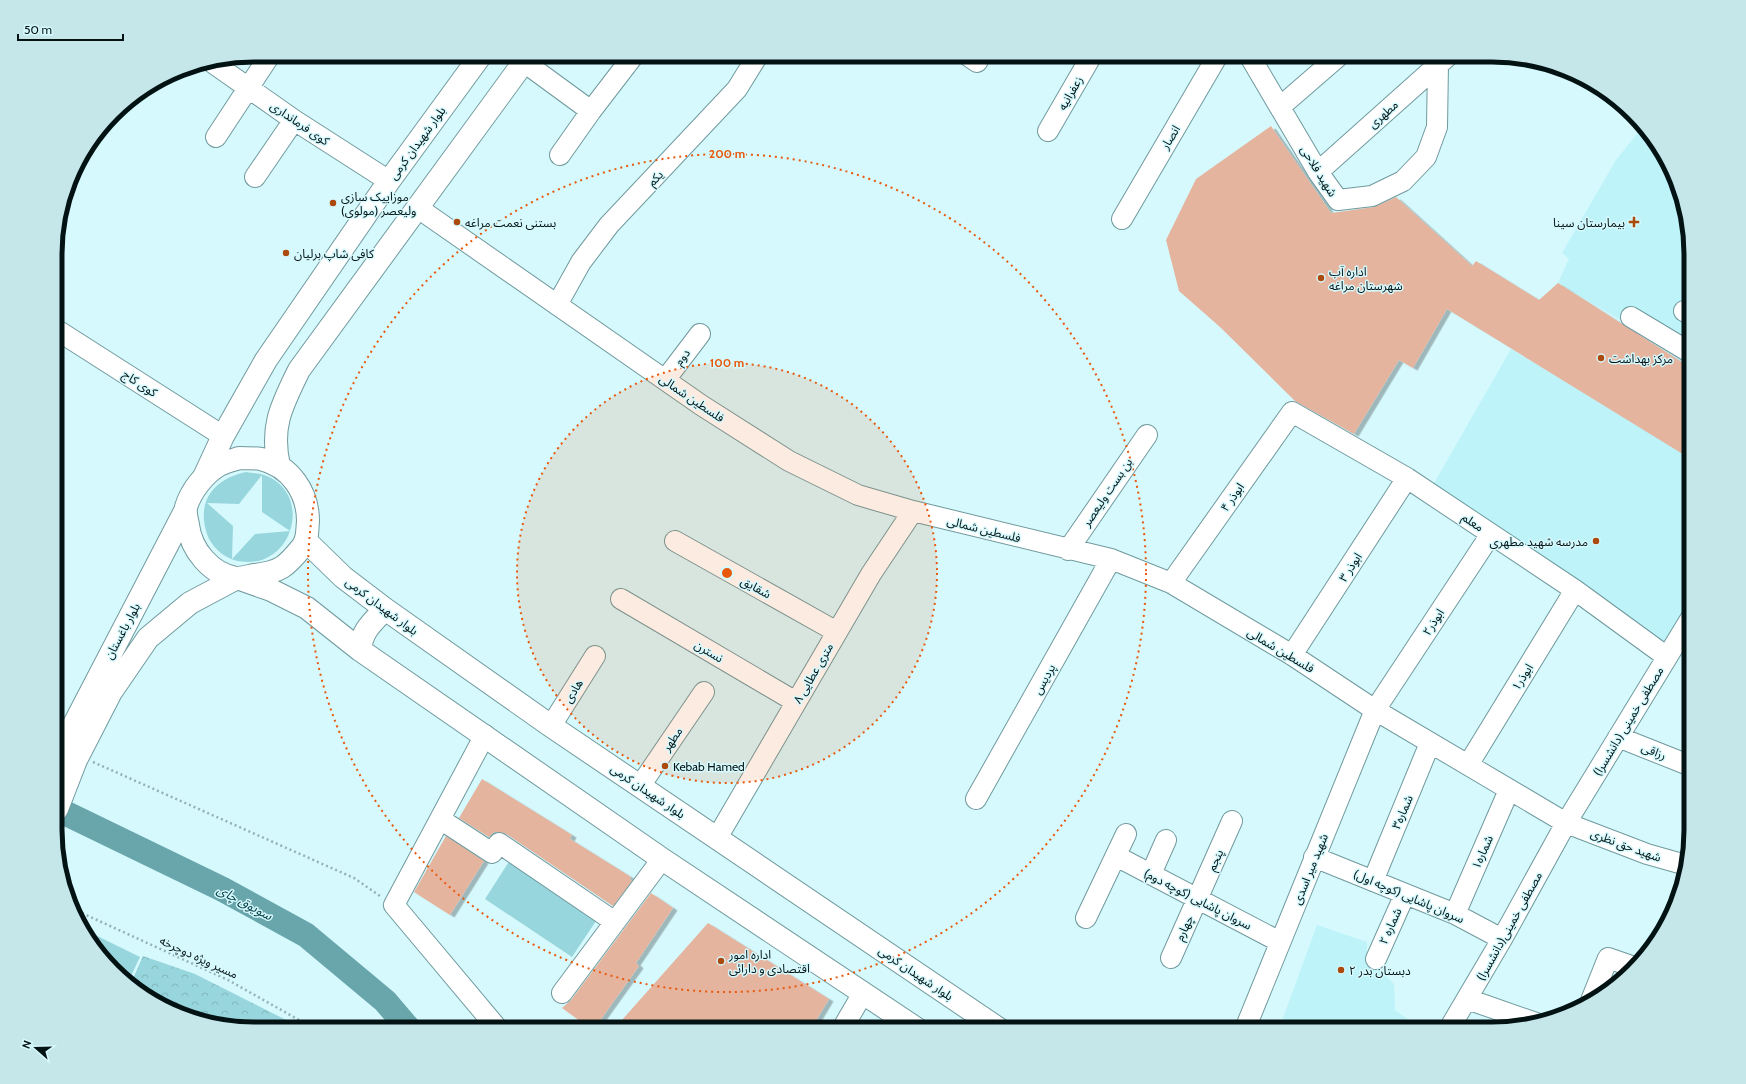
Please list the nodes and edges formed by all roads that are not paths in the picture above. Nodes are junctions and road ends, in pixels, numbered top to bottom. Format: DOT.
graph roads {
  1 [pos="265,62"];
  2 [pos="476,62"];
  3 [pos="524,62"];
  4 [pos="532,62"];
  5 [pos="629,62"];
  6 [pos="754,62"];
  7 [pos="1088,62"];
  8 [pos="1214,62"];
  9 [pos="1253,62"];
  10 [pos="1332,62"];
  11 [pos="1441,62"];
  12 [pos="1443,62"];
  13 [pos="217,66"];
  14 [pos="248,88"];
  15 [pos="1280,107"];
  16 [pos="591,111"];
  17 [pos="294,120"];
  18 [pos="1048,131"];
  19 [pos="216,137"];
  20 [pos="560,155"];
  21 [pos="1318,172"];
  22 [pos="255,176"];
  23 [pos="389,181"];
  24 [pos="418,208"];
  25 [pos="1122,219"];
  26 [pos="557,305"];
  27 [pos="1631,317"];
  28 [pos="62,333"];
  29 [pos="700,334"];
  30 [pos="1684,349"];
  31 [pos="266,360"];
  32 [pos="299,370"];
  33 [pos="664,380"];
  34 [pos="1292,412"];
  35 [pos="1147,435"];
  36 [pos="222,436"];
  37 [pos="279,466"];
  38 [pos="204,477"];
  39 [pos="1407,478"];
  40 [pos="186,508"];
  41 [pos="913,511"];
  42 [pos="1491,534"];
  43 [pos="306,541"];
  44 [pos="675,541"];
  45 [pos="1068,550"];
  46 [pos="1111,559"];
  47 [pos="237,578"];
  48 [pos="1171,583"];
  49 [pos="1575,590"];
  50 [pos="621,599"];
  51 [pos="384,609"];
  52 [pos="1684,629"];
  53 [pos="837,632"];
  54 [pos="360,650"];
  55 [pos="1292,655"];
  56 [pos="595,656"];
  57 [pos="1667,656"];
  58 [pos="704,692"];
  59 [pos="796,702"];
  60 [pos="1374,710"];
  61 [pos="551,726"];
  62 [pos="485,735"];
  63 [pos="1618,737"];
  64 [pos="1430,743"];
  65 [pos="71,758"];
  66 [pos="1684,763"];
  67 [pos="1468,765"];
  68 [pos="640,786"];
  69 [pos="1509,790"];
  70 [pos="62,791"];
  71 [pos="976,799"];
  72 [pos="440,819"];
  73 [pos="1232,821"];
  74 [pos="1566,823"];
  75 [pos="1126,834"];
  76 [pos="717,838"];
  77 [pos="1166,840"];
  78 [pos="1116,856"];
  79 [pos="1314,857"];
  80 [pos="662,859"];
  81 [pos="1681,863"];
  82 [pos="1151,874"];
  83 [pos="1373,881"];
  84 [pos="1405,894"];
  85 [pos="1198,899"];
  86 [pos="1455,914"];
  87 [pos="1086,918"];
  88 [pos="615,922"];
  89 [pos="1502,939"];
  90 [pos="1280,942"];
  91 [pos="1171,958"];
  92 [pos="1376,959"];
  93 [pos="1629,965"];
  94 [pos="862,992"];
  95 [pos="562,993"];
  96 [pos="1594,993"];
  97 [pos="1467,999"];
  98 [pos="1522,1019"];
  99 [pos="492,1022"];
  100 [pos="846,1022"];
  101 [pos="904,1022"];
  102 [pos="989,1022"];
  103 [pos="1248,1022"];
  104 [pos="1453,1022"];
  1 -- 14 [label="street"];
  2 -- 23 [label="main road, بلوار شهیدان کرمی"];
  3 -- 24 [label="main road"];
  4 -- 16 [label="street"];
  5 -- 16 [label="street"];
  6 -- 26 [label="street, یکم"];
  7 -- 18 [label="street, زعفرانیه"];
  8 -- 25 [label="street, انصار"];
  9 -- 15 [label="street, شهید فلاحی"];
  10 -- 15 [label="street"];
  11 -- 21 [label="street, مطهری"];
  12 -- 21 [label="street, شهید فلاحی"];
  13 -- 14 [label="street, کوی فرمانداری"];
  14 -- 17 [label="street, کوی فرمانداری"];
  14 -- 19 [label="street"];
  15 -- 21 [label="street, شهید فلاحی"];
  16 -- 20 [label="street"];
  17 -- 22 [label="street"];
  17 -- 23 [label="street, کوی فرمانداری"];
  23 -- 31 [label="main road, بلوار شهیدان کرمی"];
  24 -- 26 [label="street, فلسطین شمالی"];
  24 -- 32 [label="main road"];
  26 -- 33 [label="street, فلسطین شمالی"];
  27 -- 30 [label="street"];
  28 -- 36 [label="street, کوی کاج"];
  29 -- 33 [label="street, دوم"];
  31 -- 32 [label="main road"];
  31 -- 36 [label="main road, بلوار شهیدان کرمی"];
  32 -- 37 [label="main road"];
  33 -- 41 [label="street, فلسطین شمالی"];
  34 -- 39 [label="street, معلم"];
  34 -- 48 [label="street, ابوذر ۴"];
  35 -- 45 [label="street, بن بست ولیعصر"];
  36 -- 38 [label="main road, بلوار شهیدان کرمی"];
  37 -- 38 [label="main road"];
  37 -- 43 [label="main road"];
  38 -- 40 [label="main road"];
  39 -- 42 [label="street, معلم"];
  39 -- 55 [label="street, ابوذر ۳"];
  40 -- 47 [label="main road"];
  40 -- 65 [label="main road, بلوار باغستان"];
  41 -- 45 [label="street, فلسطین شمالی"];
  41 -- 53 [label="street, ۸ متری عطایی"];
  42 -- 49 [label="street, معلم"];
  42 -- 60 [label="street, ابوذر۲"];
  43 -- 47 [label="main road"];
  43 -- 51 [label="main road, بلوار شهیدان کرمی"];
  44 -- 53 [label="street, شقایق"];
  45 -- 46 [label="street, فلسطین شمالی"];
  46 -- 48 [label="street, فلسطین شمالی"];
  46 -- 71 [label="street, پردیس"];
  47 -- 54 [label="main road"];
  47 -- 65 [label="main road, بلوار باغستان"];
  48 -- 55 [label="street, فلسطین شمالی"];
  49 -- 57 [label="street, معلم"];
  49 -- 67 [label="street, ابوذر۱"];
  50 -- 59 [label="street, نسترن"];
  51 -- 54 [label="main road"];
  51 -- 61 [label="main road, بلوار شهیدان کرمی"];
  52 -- 57 [label="street, مصطفی خمینی (دانشسرا)"];
  53 -- 59 [label="street, ۸ متری عطایی"];
  54 -- 62 [label="main road"];
  55 -- 60 [label="street, فلسطین شمالی"];
  56 -- 61 [label="street, هادی"];
  57 -- 63 [label="street, مصطفی خمینی (دانشسرا)"];
  58 -- 68 [label="street, مطهر"];
  59 -- 76 [label="street, ۸ متری عطایی"];
  60 -- 64 [label="street, فلسطین شمالی"];
  60 -- 79 [label="street, شهید میر اسدی"];
  61 -- 68 [label="main road, بلوار شهیدان کرمی"];
  62 -- 72 [label="street"];
  62 -- 80 [label="main road"];
  63 -- 66 [label="street, رزاقی"];
  63 -- 74 [label="street, مصطفی خمینی (دانشسرا)"];
  64 -- 67 [label="street, فلسطین شمالی"];
  64 -- 83 [label="street, شماره۳"];
  65 -- 70 [label="main road"];
  67 -- 69 [label="street, فلسطین شمالی"];
  68 -- 76 [label="main road, بلوار شهیدان کرمی"];
  69 -- 74 [label="street, فلسطین شمالی"];
  69 -- 86 [label="street, شماره۱"];
  72 -- 88 [label="street"];
  72 -- 99 [label="street"];
  73 -- 85 [label="street, پنجم"];
  74 -- 81 [label="street, شهید حق نظری"];
  74 -- 89 [label="street, (دانشسرا)مصطفی خمینی"];
  75 -- 78 [label="street"];
  76 -- 102 [label="main road, بلوار شهیدان کرمی"];
  77 -- 82 [label="street"];
  78 -- 82 [label="street, سروان پاشایی (کوچه دوم)"];
  78 -- 87 [label="street"];
  79 -- 83 [label="street, سروان پاشایی (کوچه اول)"];
  79 -- 90 [label="street, شهید میر اسدی"];
  80 -- 88 [label="street"];
  80 -- 94 [label="main road"];
  82 -- 85 [label="street, سروان پاشایی (کوچه دوم)"];
  83 -- 84 [label="street, سروان پاشایی (کوچه اول)"];
  84 -- 86 [label="street, سروان پاشایی (کوچه اول)"];
  84 -- 92 [label="street, شماره ۲"];
  85 -- 90 [label="street, سروان پاشایی (کوچه دوم)"];
  85 -- 91 [label="street, چهارم"];
  86 -- 89 [label="street, سروان پاشایی (کوچه اول)"];
  88 -- 95 [label="street"];
  89 -- 97 [label="street, (دانشسرا)مصطفی خمینی"];
  90 -- 103 [label="street, شهید میر اسدی"];
  93 -- 96 [label="street"];
  94 -- 100 [label="street"];
  94 -- 101 [label="main road"];
  97 -- 98 [label="street"];
  97 -- 104 [label="street, (دانشسرا)مصطفی خمینی"];
}
